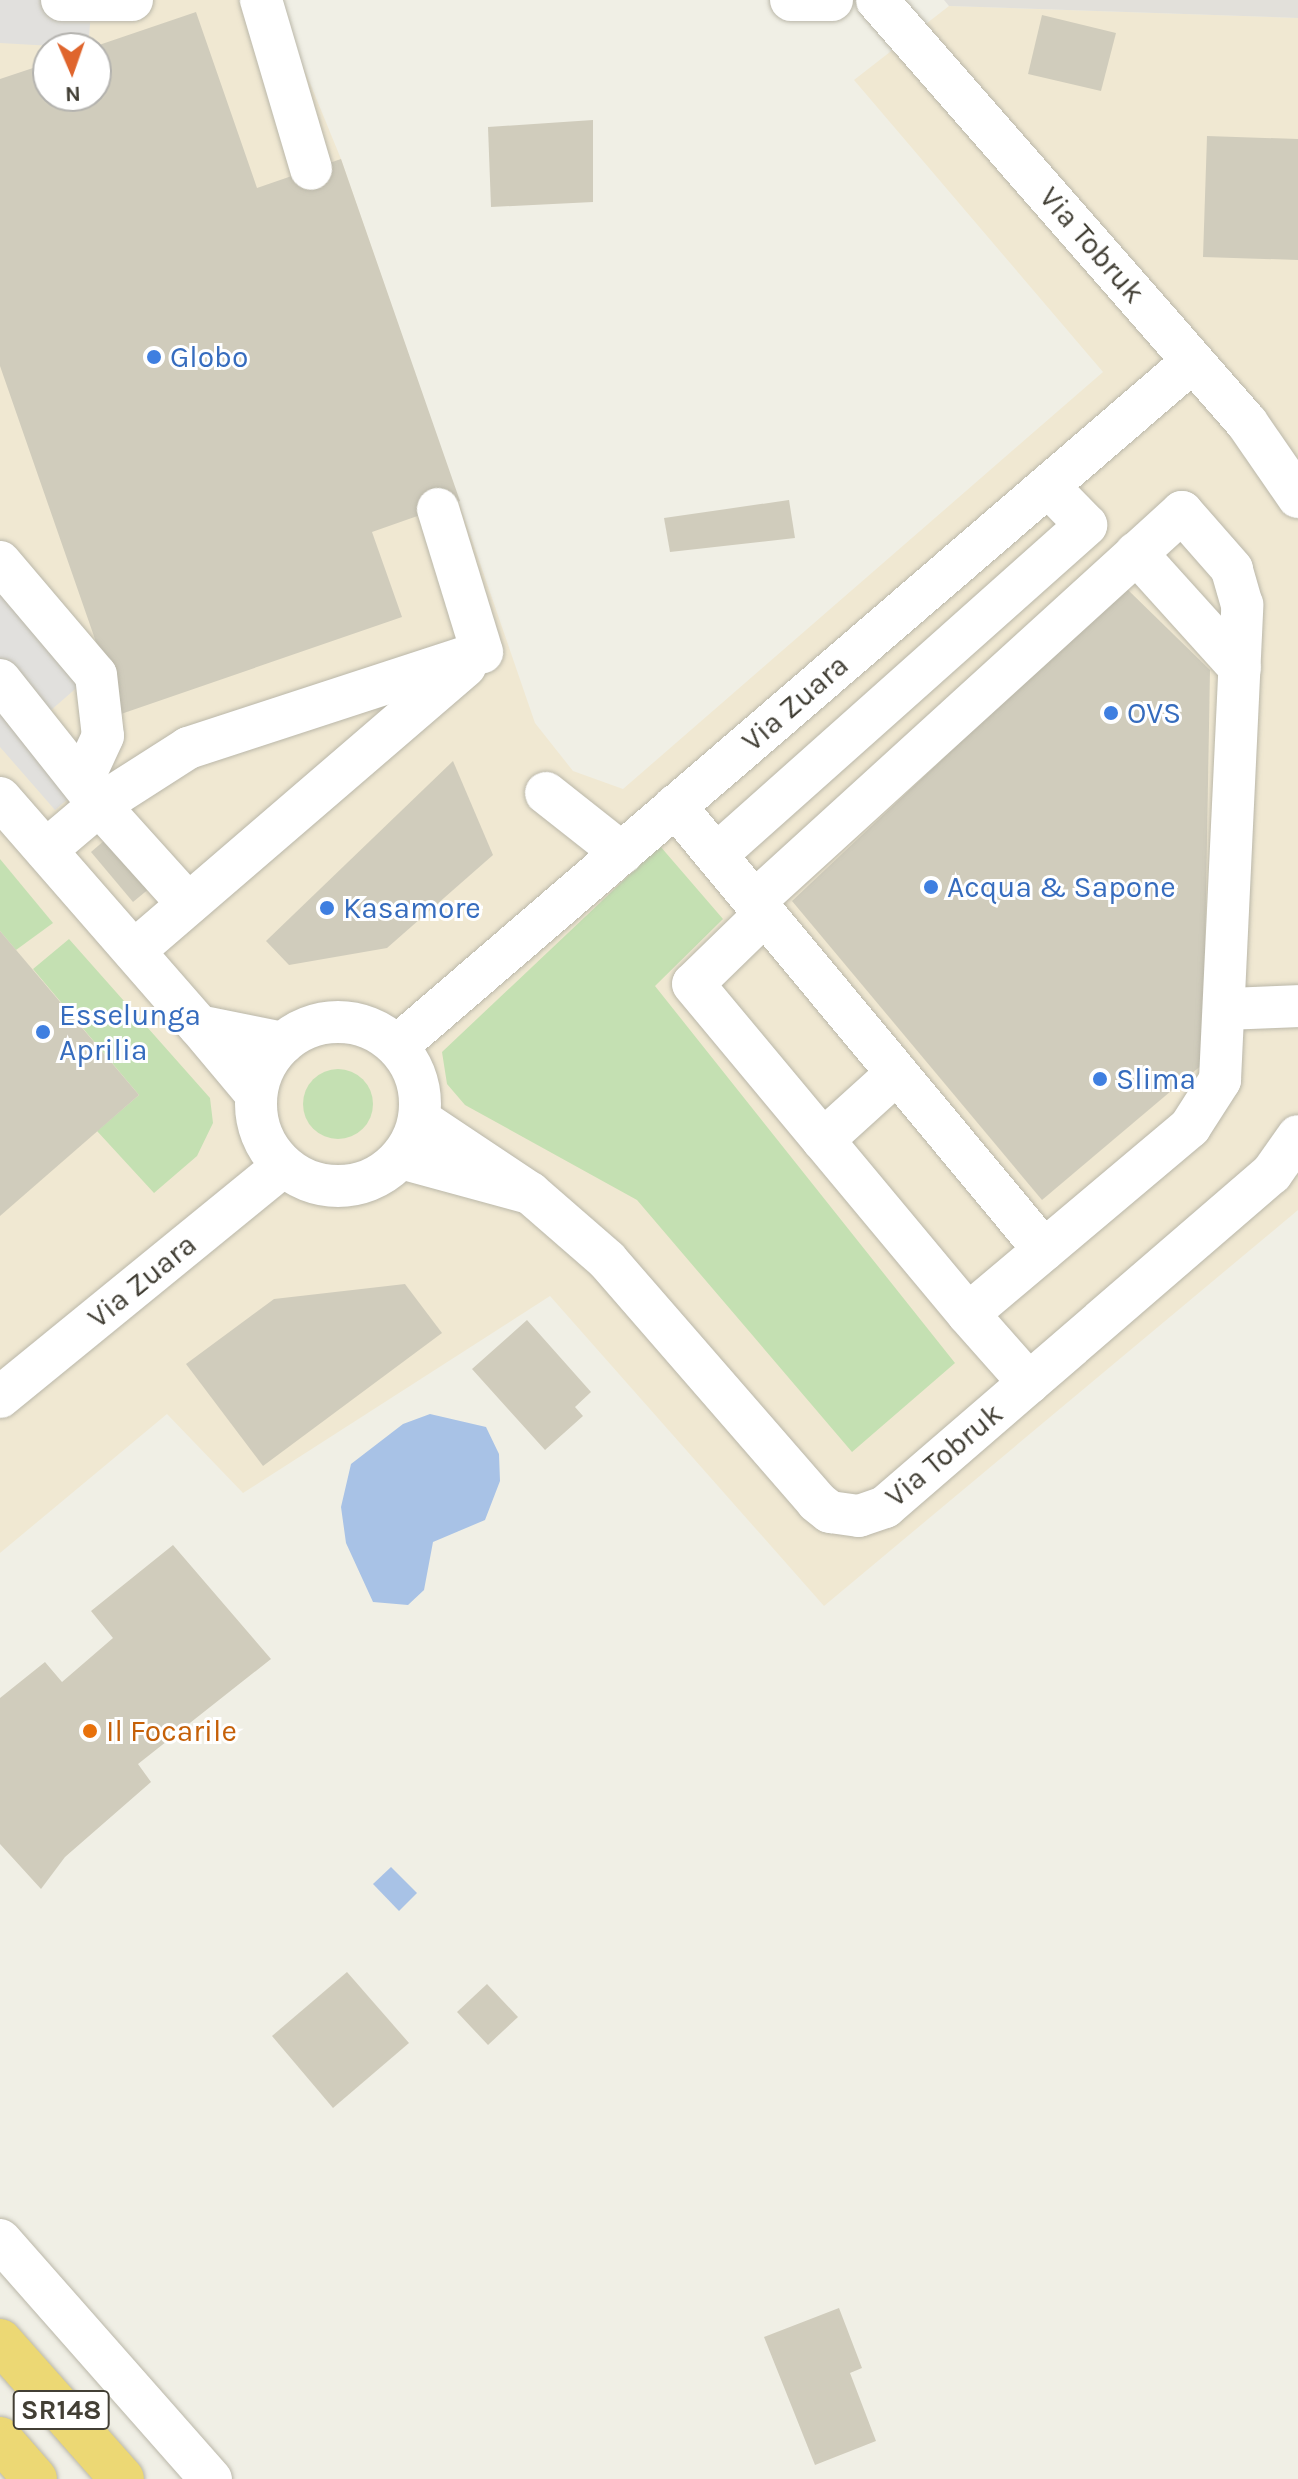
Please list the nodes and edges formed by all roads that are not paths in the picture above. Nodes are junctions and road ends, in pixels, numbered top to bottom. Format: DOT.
graph roads {
  1 [pos="62,0"];
  2 [pos="132,0"];
  3 [pos="261,0"];
  4 [pos="791,0"];
  5 [pos="832,0"];
  6 [pos="877,0"];
  7 [pos="311,169"];
  8 [pos="1193,361"];
  9 [pos="1048,486"];
  10 [pos="1298,497"];
  11 [pos="438,509"];
  12 [pos="1136,553"];
  13 [pos="0,562"];
  14 [pos="482,652"];
  15 [pos="1240,668"];
  16 [pos="0,680"];
  17 [pos="91,792"];
  18 [pos="546,793"];
  19 [pos="0,798"];
  20 [pos="675,806"];
  21 [pos="46,850"];
  22 [pos="622,853"];
  23 [pos="716,855"];
  24 [pos="188,904"];
  25 [pos="760,908"];
  26 [pos="134,951"];
  27 [pos="1298,1006"];
  28 [pos="1227,1009"];
  29 [pos="199,1026"];
  30 [pos="283,1043"];
  31 [pos="397,1046"];
  32 [pos="897,1073"];
  33 [pos="256,1094"];
  34 [pos="419,1119"];
  35 [pos="1298,1136"];
  36 [pos="823,1140"];
  37 [pos="401,1158"];
  38 [pos="283,1166"];
  39 [pos="530,1193"];
  40 [pos="1044,1250"];
  41 [pos="968,1314"];
  42 [pos="1029,1383"];
  43 [pos="0,1397"];
  44 [pos="0,2240"];
  45 [pos="0,2341"];
  46 [pos="0,2439"];
  47 [pos="35,2479"];
  48 [pos="122,2479"];
  49 [pos="211,2479"];
  1 -- 2 [label="street"];
  3 -- 7 [label="street"];
  4 -- 5 [label="street"];
  6 -- 8 [label="street, Via Tobruk"];
  8 -- 9 [label="street, Via Zuara"];
  8 -- 10 [label="street, Via Tobruk"];
  9 -- 20 [label="street, Via Zuara"];
  9 -- 23 [label="street"];
  11 -- 14 [label="street"];
  12 -- 15 [label="street"];
  12 -- 15 [label="street"];
  12 -- 25 [label="street"];
  13 -- 17 [label="street"];
  14 -- 17 [label="street"];
  14 -- 24 [label="street"];
  15 -- 28 [label="street"];
  16 -- 17 [label="street"];
  17 -- 21 [label="street"];
  17 -- 24 [label="street"];
  18 -- 22 [label="street"];
  19 -- 21 [label="street"];
  20 -- 22 [label="street, Via Zuara"];
  20 -- 23 [label="street"];
  21 -- 26 [label="street"];
  22 -- 31 [label="street, Via Zuara"];
  23 -- 25 [label="street"];
  24 -- 26 [label="street"];
  25 -- 32 [label="street"];
  25 -- 36 [label="street"];
  26 -- 29 [label="street"];
  27 -- 28 [label="street"];
  28 -- 40 [label="street"];
  29 -- 30 [label="street"];
  29 -- 33 [label="street"];
  30 -- 31 [label="street"];
  30 -- 33 [label="street"];
  31 -- 34 [label="street"];
  32 -- 36 [label="street"];
  32 -- 40 [label="street"];
  33 -- 38 [label="street"];
  34 -- 37 [label="street"];
  34 -- 39 [label="street, Via Tobruk"];
  35 -- 42 [label="street, Via Tobruk"];
  36 -- 41 [label="street"];
  37 -- 38 [label="street"];
  37 -- 39 [label="street, Via Tobruk"];
  38 -- 43 [label="street, Via Zuara"];
  39 -- 42 [label="street, Via Tobruk"];
  40 -- 41 [label="street"];
  41 -- 42 [label="street"];
  44 -- 49 [label="street"];
  45 -- 48 [label="highway, SR148"];
  46 -- 47 [label="highway, SR148"];
}
